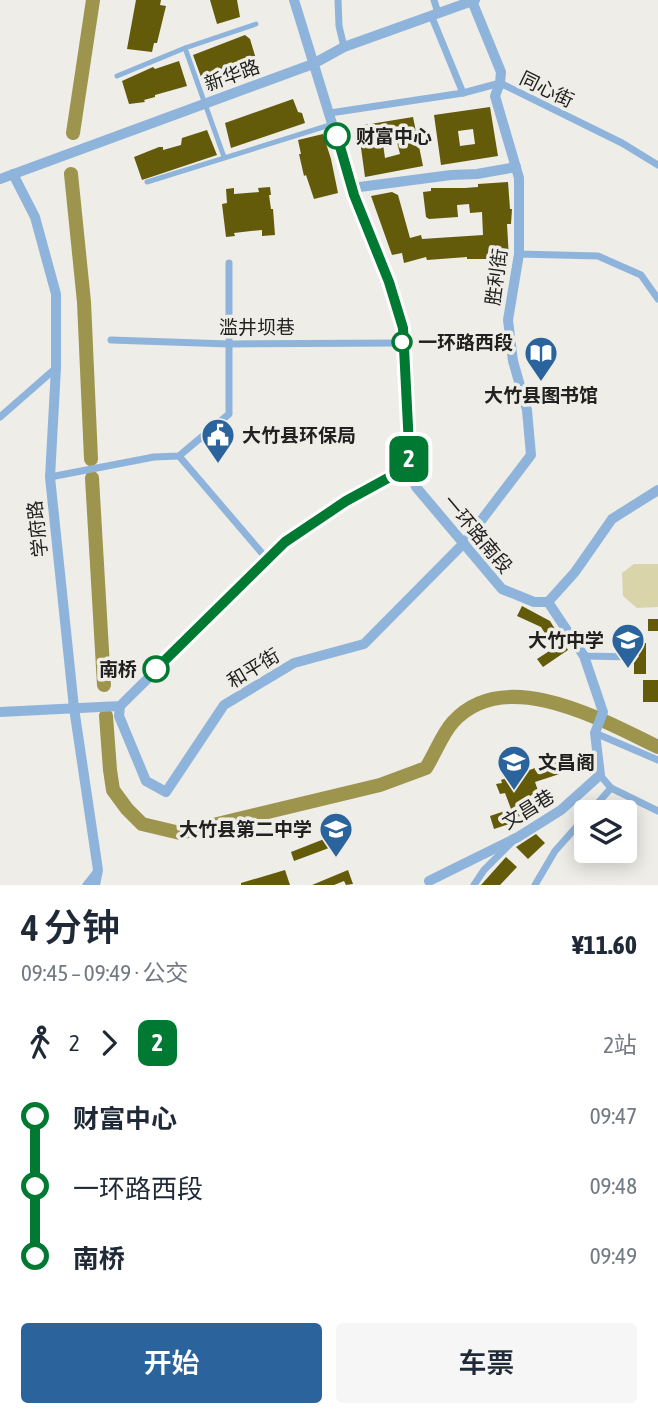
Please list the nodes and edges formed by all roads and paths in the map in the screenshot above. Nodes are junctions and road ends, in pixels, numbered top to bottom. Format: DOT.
graph roads {
  1 [pos="294,0"];
  2 [pos="338,0"];
  3 [pos="434,0"];
  4 [pos="473,1"];
  5 [pos="435,14"];
  6 [pos="256,24"];
  7 [pos="344,47"];
  8 [pos="185,48"];
  9 [pos="313,64"];
  10 [pos="117,76"];
  11 [pos="500,83"];
  12 [pos="463,93"];
  13 [pos="205,103"];
  14 [pos="330,113"];
  15 [pos="333,124"];
  16 [pos="224,158"];
  17 [pos="658,164"];
  18 [pos="516,167"];
  19 [pos="13,174"];
  20 [pos="0,179"];
  21 [pos="147,182"];
  22 [pos="352,188"];
  23 [pos="519,254"];
  24 [pos="229,263"];
  25 [pos="658,299"];
  26 [pos="111,340"];
  27 [pos="229,344"];
  28 [pos="402,344"];
  29 [pos="56,368"];
  30 [pos="0,417"];
  31 [pos="178,456"];
  32 [pos="410,466"];
  33 [pos="50,477"];
  34 [pos="658,489"];
  35 [pos="464,543"];
  36 [pos="267,559"];
  37 [pos="548,602"];
  38 [pos="584,656"];
  39 [pos="633,657"];
  40 [pos="120,706"];
  41 [pos="74,708"];
  42 [pos="0,712"];
  43 [pos="595,733"];
  44 [pos="658,760"];
  45 [pos="600,775"];
  46 [pos="611,788"];
  47 [pos="600,800"];
  48 [pos="658,811"];
  49 [pos="574,830"];
  50 [pos="518,837"];
  51 [pos="98,870"];
  52 [pos="429,881"];
  53 [pos="86,885"];
  54 [pos="96,885"];
  55 [pos="474,885"];
  56 [pos="535,885"];
  1 -- 9 [label="street"];
  2 -- 7 [label="street"];
  3 -- 5 [label="street"];
  4 -- 5 [label="street, 新华路"];
  4 -- 11 [label="street, 胜利街"];
  5 -- 7 [label="street, 新华路"];
  5 -- 12 [label="street"];
  6 -- 8 [label="street"];
  7 -- 9 [label="street, 新华路"];
  8 -- 10 [label="street"];
  8 -- 13 [label="street"];
  9 -- 13 [label="street, 新华路"];
  9 -- 14 [label="street"];
  11 -- 12 [label="street, 同心街"];
  11 -- 17 [label="street, 同心街"];
  11 -- 18 [label="street, 胜利街"];
  12 -- 14 [label="street, 同心街"];
  13 -- 16 [label="street"];
  13 -- 19 [label="street, 新华路"];
  14 -- 15 [label="street"];
  15 -- 16 [label="street"];
  15 -- 22 [label="street"];
  16 -- 21 [label="street"];
  18 -- 22 [label="street"];
  18 -- 23 [label="street, 胜利街"];
  19 -- 20 [label="street, 新华路"];
  19 -- 29 [label="street, 学府路"];
  22 -- 28 [label="street"];
  23 -- 25 [label="street"];
  23 -- 35 [label="street, 胜利街"];
  24 -- 27 [label="street"];
  26 -- 27 [label="street, 滥井坝巷"];
  27 -- 28 [label="street, 滥井坝巷"];
  27 -- 31 [label="street"];
  28 -- 32 [label="street"];
  29 -- 30 [label="street"];
  29 -- 33 [label="street, 学府路"];
  31 -- 33 [label="street"];
  31 -- 36 [label="street"];
  32 -- 35 [label="street, 一环路南段"];
  32 -- 36 [label="street"];
  33 -- 41 [label="street, 学府路"];
  34 -- 37 [label="street"];
  35 -- 37 [label="street, 一环路南段"];
  35 -- 40 [label="street, 和平街"];
  36 -- 40 [label="street"];
  37 -- 38 [label="street"];
  38 -- 39 [label="street"];
  38 -- 43 [label="street"];
  40 -- 41 [label="street"];
  41 -- 42 [label="street"];
  41 -- 51 [label="street, 学府路"];
  43 -- 44 [label="street"];
  43 -- 45 [label="street"];
  45 -- 46 [label="street"];
  45 -- 50 [label="street, 文昌巷"];
  46 -- 47 [label="street"];
  46 -- 48 [label="street"];
  49 -- 56 [label="street"];
  50 -- 52 [label="street, 文昌巷"];
  50 -- 55 [label="street"];
  51 -- 53 [label="street"];
  51 -- 54 [label="street, 学府路"];
}
